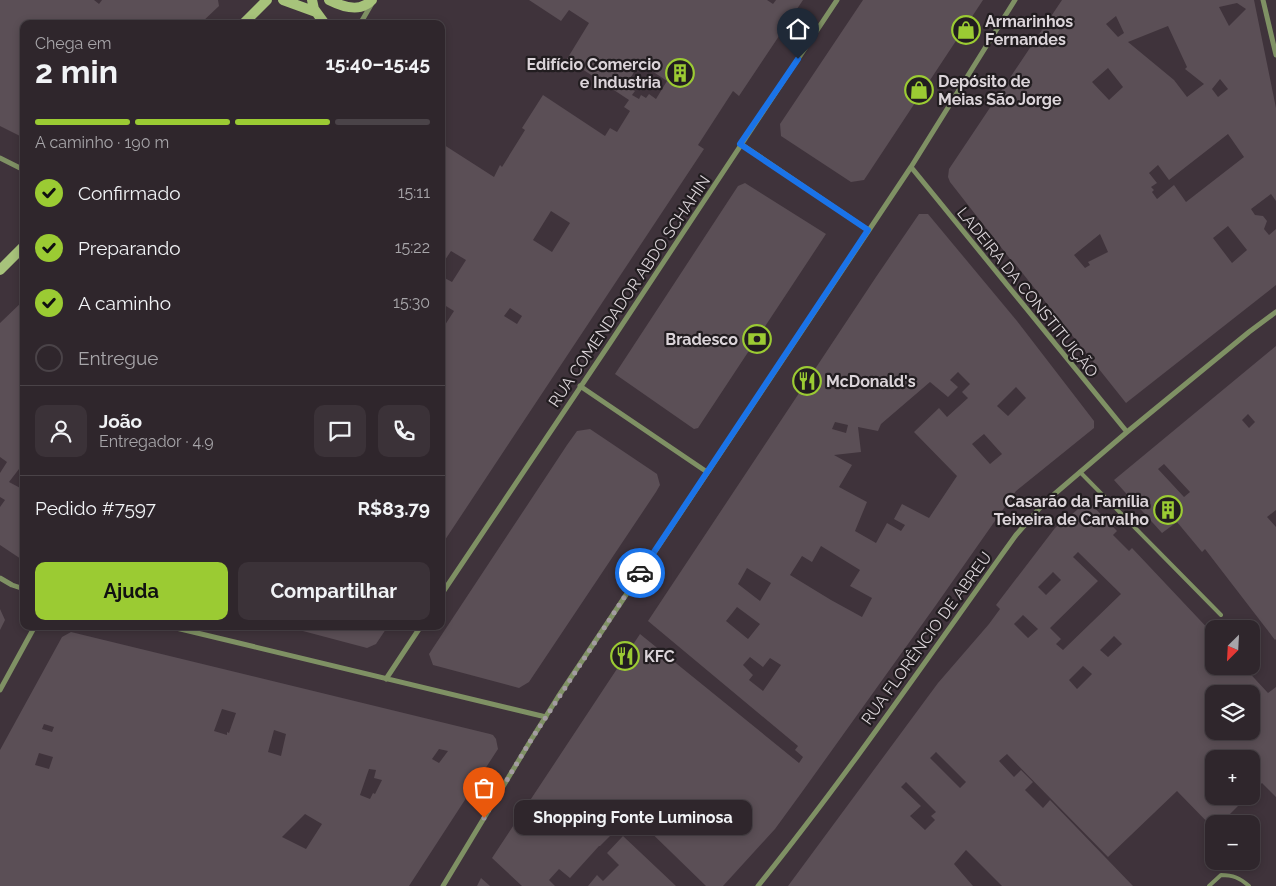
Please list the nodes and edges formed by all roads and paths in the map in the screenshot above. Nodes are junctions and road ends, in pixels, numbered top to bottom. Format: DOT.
graph roads {
  1 [pos="267,0"];
  2 [pos="283,0"];
  3 [pos="312,0"];
  4 [pos="329,0"];
  5 [pos="373,0"];
  6 [pos="837,0"];
  7 [pos="1015,0"];
  8 [pos="1263,0"];
  9 [pos="316,12"];
  10 [pos="247,20"];
  11 [pos="322,20"];
  12 [pos="362,20"];
  13 [pos="1276,55"];
  14 [pos="740,144"];
  15 [pos="0,158"];
  16 [pos="911,166"];
  17 [pos="20,168"];
  18 [pos="868,230"];
  19 [pos="20,250"];
  20 [pos="0,270"];
  21 [pos="1276,312"];
  22 [pos="580,386"];
  23 [pos="1127,432"];
  24 [pos="707,472"];
  25 [pos="1080,472"];
  26 [pos="0,578"];
  27 [pos="20,588"];
  28 [pos="445,589"];
  29 [pos="1221,615"];
  30 [pos="32,630"];
  31 [pos="185,630"];
  32 [pos="417,630"];
  33 [pos="386,678"];
  34 [pos="0,690"];
  35 [pos="546,717"];
  36 [pos="443,886"];
  37 [pos="758,886"];
  38 [pos="1209,886"];
  39 [pos="1249,886"];
  1 -- 10 [label="street"];
  2 -- 9 [label="street"];
  3 -- 9 [label="street"];
  4 -- 5 [label="street"];
  5 -- 12 [label="street"];
  6 -- 14 [label="street, RUA COMENDADOR ABDO SCHAHIN"];
  7 -- 16 [label="street"];
  8 -- 13 [label="street"];
  9 -- 11 [label="street"];
  14 -- 18 [label="street"];
  14 -- 22 [label="street, RUA COMENDADOR ABDO SCHAHIN"];
  15 -- 17 [label="street"];
  16 -- 18 [label="street"];
  16 -- 23 [label="street, LADEIRA DA CONSTITUIÇÃO"];
  18 -- 24 [label="street"];
  19 -- 20 [label="street"];
  21 -- 23 [label="street, RUA FLORÊNCIO DE ABREU"];
  22 -- 24 [label="street"];
  22 -- 28 [label="street, RUA COMENDADOR ABDO SCHAHIN"];
  23 -- 25 [label="street, RUA FLORÊNCIO DE ABREU"];
  24 -- 35 [label="street"];
  25 -- 29 [label="lane"];
  25 -- 37 [label="street, RUA FLORÊNCIO DE ABREU"];
  26 -- 27 [label="street"];
  30 -- 34 [label="street"];
  31 -- 33 [label="street"];
  32 -- 33 [label="street"];
  33 -- 35 [label="street"];
  35 -- 36 [label="street"];
  38 -- 39 [label="lane"];
}
